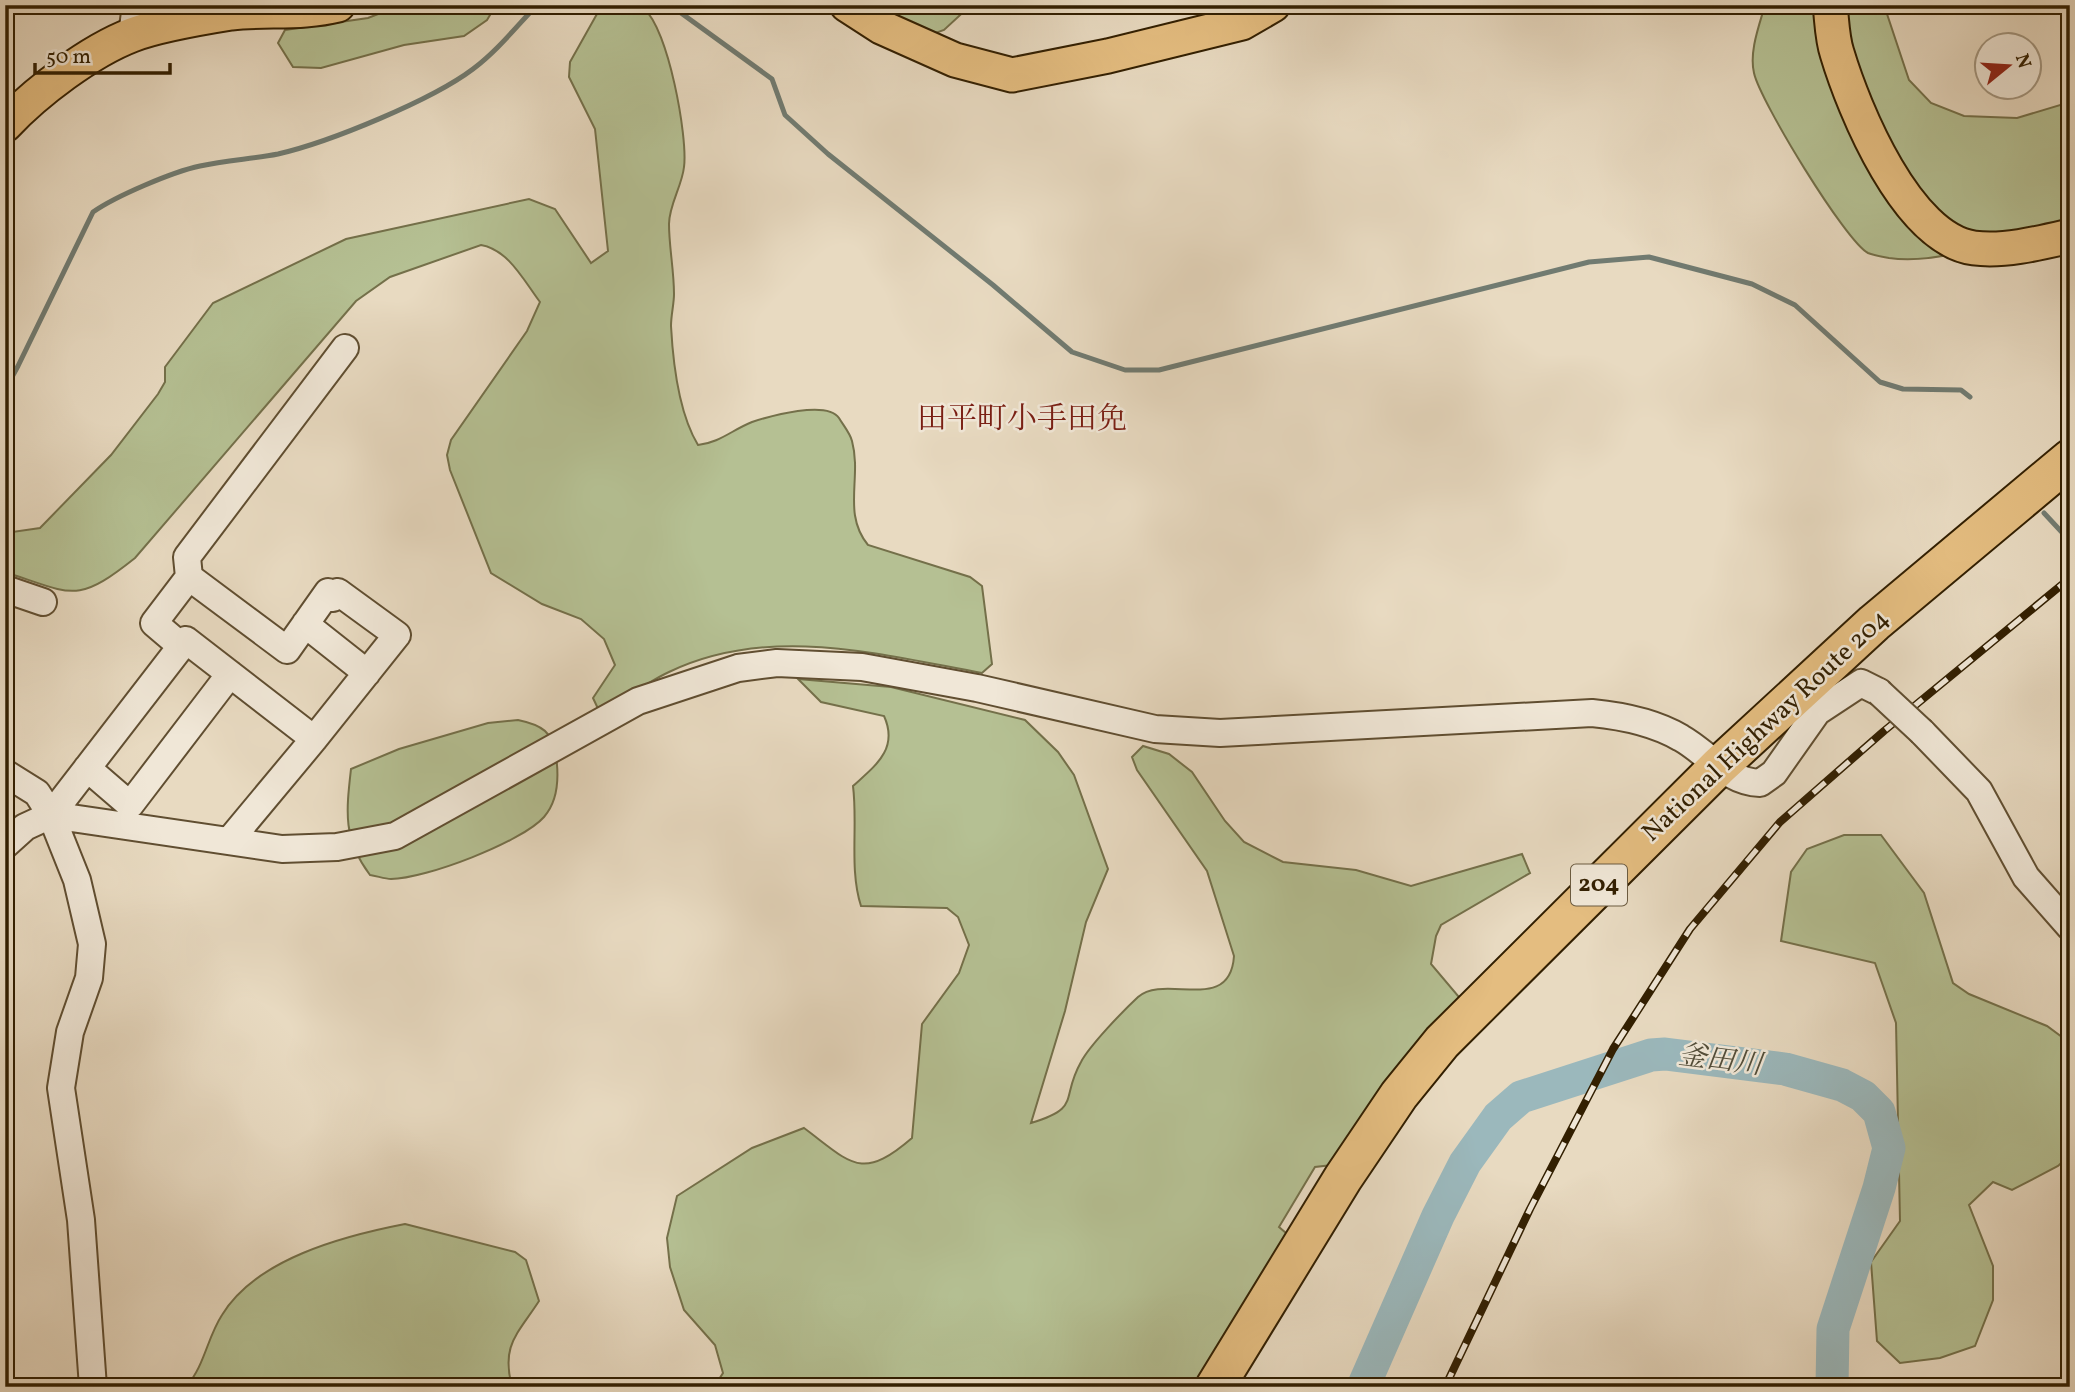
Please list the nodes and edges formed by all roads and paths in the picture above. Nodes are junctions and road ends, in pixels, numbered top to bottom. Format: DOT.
graph roads {
  1 [pos="338,5"];
  2 [pos="847,5"];
  3 [pos="1273,5"];
  4 [pos="1830,5"];
  5 [pos="134,20"];
  6 [pos="5,125"];
  7 [pos="2070,236"];
  8 [pos="345,348"];
  9 [pos="2070,459"];
  10 [pos="189,577"];
  11 [pos="5,589"];
  12 [pos="43,602"];
  13 [pos="305,624"];
  14 [pos="181,646"];
  15 [pos="367,673"];
  16 [pos="230,674"];
  17 [pos="314,739"];
  18 [pos="1719,766"];
  19 [pos="87,768"];
  20 [pos="5,773"];
  21 [pos="51,815"];
  22 [pos="229,841"];
  23 [pos="5,845"];
  24 [pos="2070,927"];
  25 [pos="93,1387"];
  26 [pos="1215,1387"];
  1 -- 5 [label="main road"];
  2 -- 3 [label="main road"];
  4 -- 7 [label="main road"];
  5 -- 6 [label="main road"];
  8 -- 10 [label="street"];
  9 -- 18 [label="highway, National Highway Route 204 / 204"];
  10 -- 13 [label="street"];
  10 -- 14 [label="street"];
  11 -- 12 [label="street"];
  13 -- 15 [label="street"];
  13 -- 15 [label="street"];
  14 -- 16 [label="street"];
  14 -- 19 [label="street"];
  15 -- 17 [label="street"];
  16 -- 17 [label="street"];
  16 -- 19 [label="street"];
  17 -- 22 [label="street"];
  18 -- 22 [label="street"];
  18 -- 24 [label="street, bridge"];
  18 -- 26 [label="highway, National Highway Route 204 / 204"];
  19 -- 21 [label="street"];
  20 -- 21 [label="street"];
  21 -- 22 [label="street"];
  21 -- 23 [label="street"];
  21 -- 25 [label="street"];
}
